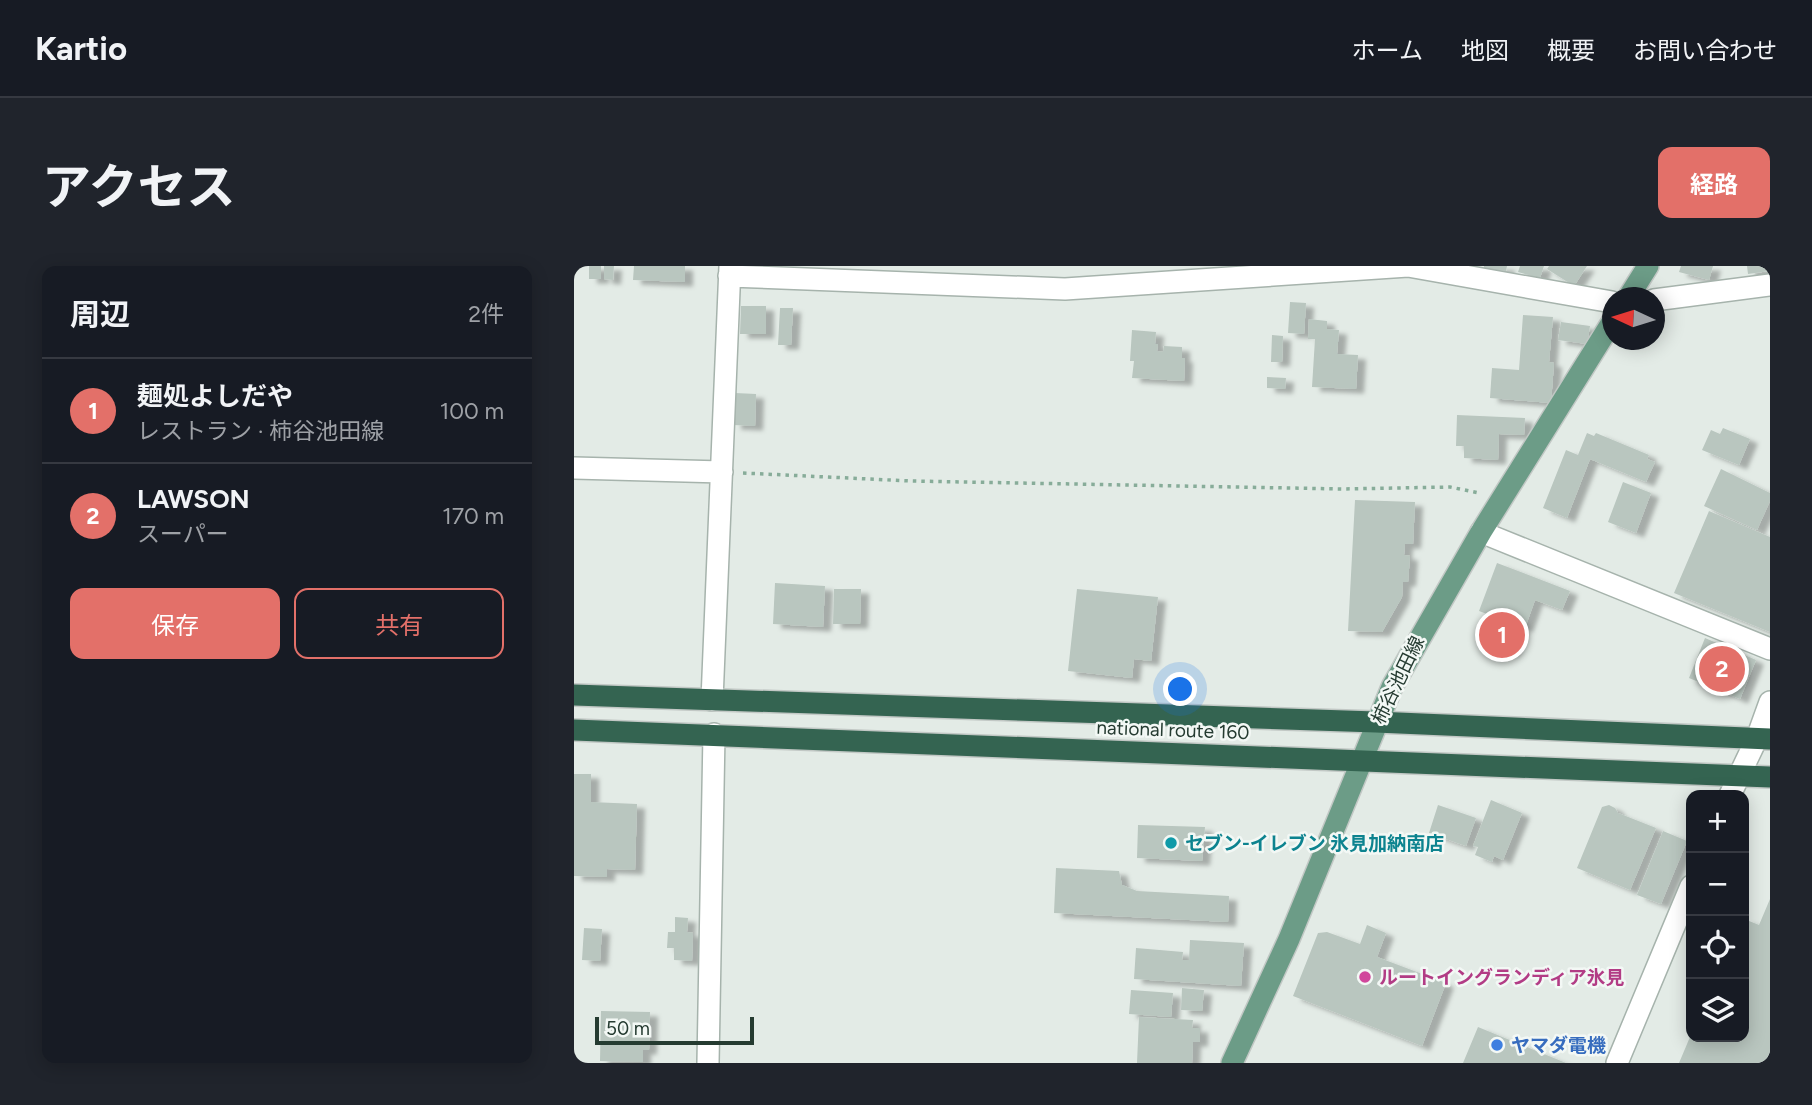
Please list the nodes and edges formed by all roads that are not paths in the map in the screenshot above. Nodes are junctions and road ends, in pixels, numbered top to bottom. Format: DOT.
graph roads {
  1 [pos="1648,266"];
  2 [pos="1362,267"];
  3 [pos="729,271"];
  4 [pos="1510,274"];
  5 [pos="1770,285"];
  6 [pos="1635,287"];
  7 [pos="1602,299"];
  8 [pos="1665,299"];
  9 [pos="1602,338"];
  10 [pos="574,468"];
  11 [pos="722,472"];
  12 [pos="1481,532"];
  13 [pos="1770,649"];
  14 [pos="574,695"];
  15 [pos="712,700"];
  16 [pos="1770,702"];
  17 [pos="1376,722"];
  18 [pos="574,730"];
  19 [pos="713,734"];
  20 [pos="1764,738"];
  21 [pos="1362,760"];
  22 [pos="1770,777"];
  23 [pos="1734,786"];
  24 [pos="1686,898"];
  25 [pos="708,1063"];
  26 [pos="1232,1063"];
  27 [pos="1616,1063"];
  1 -- 6 [label="main road"];
  2 -- 3 [label="street"];
  2 -- 4 [label="street"];
  3 -- 11 [label="street"];
  4 -- 7 [label="street"];
  5 -- 8 [label="street"];
  9 -- 12 [label="main road, 柿谷池田線"];
  10 -- 11 [label="street"];
  11 -- 15 [label="street"];
  12 -- 13 [label="street"];
  12 -- 17 [label="main road, 柿谷池田線"];
  14 -- 15 [label="highway, national route 160"];
  15 -- 17 [label="highway, national route 160"];
  16 -- 20 [label="street"];
  17 -- 20 [label="highway, national route 160"];
  17 -- 21 [label="main road, 柿谷池田線"];
  18 -- 19 [label="highway, national route 160"];
  19 -- 21 [label="highway, national route 160"];
  19 -- 25 [label="street"];
  20 -- 23 [label="street"];
  21 -- 23 [label="highway, national route 160"];
  21 -- 26 [label="main road, 柿谷池田線"];
  22 -- 23 [label="highway, national route 160"];
  24 -- 27 [label="street"];
}
